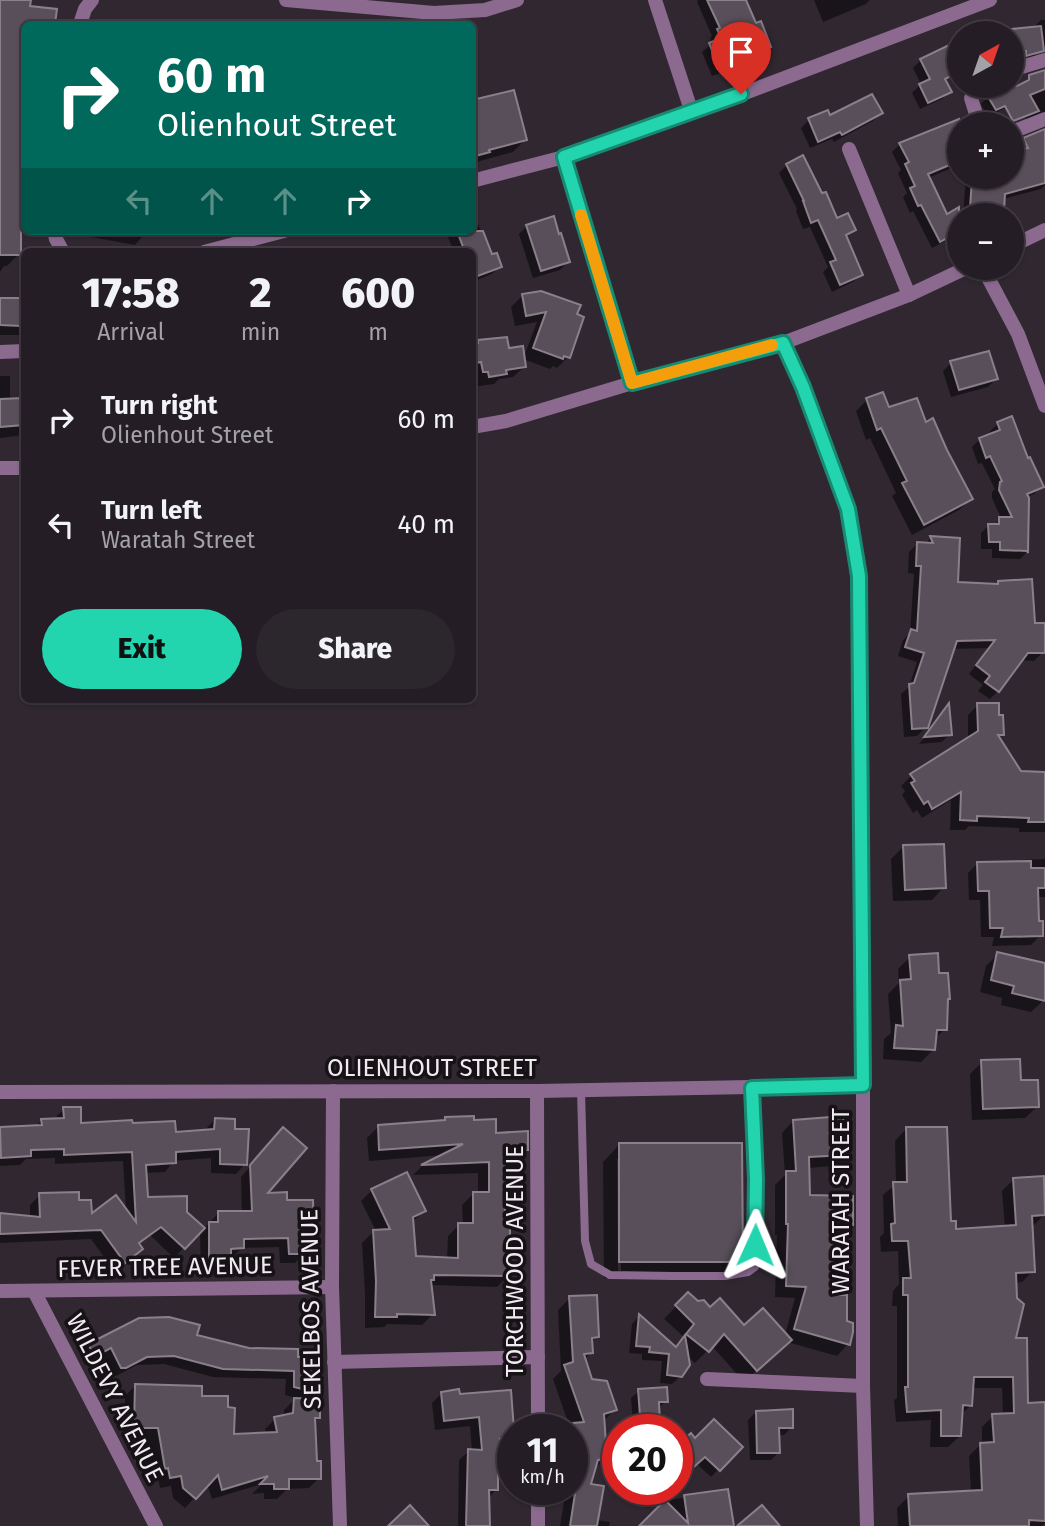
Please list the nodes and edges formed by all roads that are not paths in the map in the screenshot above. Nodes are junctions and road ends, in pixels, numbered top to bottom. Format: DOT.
graph roads {
  1 [pos="92,0"];
  2 [pos="286,0"];
  3 [pos="517,0"];
  4 [pos="655,0"];
  5 [pos="990,0"];
  6 [pos="81,21"];
  7 [pos="1045,60"];
  8 [pos="1024,66"];
  9 [pos="692,113"];
  10 [pos="1045,119"];
  11 [pos="1024,127"];
  12 [pos="849,149"];
  13 [pos="564,157"];
  14 [pos="476,180"];
  15 [pos="1045,230"];
  16 [pos="269,235"];
  17 [pos="1024,240"];
  18 [pos="219,248"];
  19 [pos="947,277"];
  20 [pos="989,280"];
  21 [pos="909,295"];
  22 [pos="783,343"];
  23 [pos="21,351"];
  24 [pos="0,352"];
  25 [pos="632,383"];
  26 [pos="1045,406"];
  27 [pos="476,426"];
  28 [pos="0,468"];
  29 [pos="21,468"];
  30 [pos="863,1085"];
  31 [pos="752,1088"];
  32 [pos="581,1090"];
  33 [pos="0,1091"];
  34 [pos="332,1091"];
  35 [pos="537,1091"];
  36 [pos="332,1287"];
  37 [pos="0,1291"];
  38 [pos="34,1291"];
  39 [pos="538,1357"];
  40 [pos="334,1362"];
  41 [pos="707,1379"];
  42 [pos="863,1386"];
  43 [pos="538,1414"];
  44 [pos="538,1505"];
  45 [pos="156,1526"];
  46 [pos="340,1526"];
  47 [pos="538,1526"];
  48 [pos="867,1526"];
  1 -- 6 [label="street"];
  2 -- 3 [label="street"];
  4 -- 9 [label="street"];
  5 -- 9 [label="street"];
  7 -- 8 [label="street"];
  9 -- 13 [label="street"];
  10 -- 11 [label="street"];
  12 -- 21 [label="street"];
  13 -- 14 [label="street"];
  13 -- 25 [label="street"];
  15 -- 17 [label="street"];
  16 -- 18 [label="street"];
  19 -- 21 [label="street"];
  20 -- 26 [label="street"];
  21 -- 22 [label="street"];
  22 -- 25 [label="street"];
  22 -- 30 [label="street, WARATAH STREET"];
  23 -- 24 [label="street"];
  25 -- 27 [label="street"];
  28 -- 29 [label="street"];
  30 -- 31 [label="street, OLIENHOUT STREET"];
  30 -- 42 [label="street, WARATAH STREET"];
  31 -- 32 [label="street, OLIENHOUT STREET"];
  31 -- 32 [label="lane"];
  32 -- 35 [label="street, OLIENHOUT STREET"];
  33 -- 34 [label="street, OLIENHOUT STREET"];
  34 -- 35 [label="street, OLIENHOUT STREET"];
  34 -- 36 [label="street, SEKELBOS AVENUE"];
  35 -- 39 [label="street, TORCHWOOD AVENUE"];
  36 -- 38 [label="street, FEVER TREE AVENUE"];
  36 -- 40 [label="street, SEKELBOS AVENUE"];
  37 -- 38 [label="street, FEVER TREE AVENUE"];
  38 -- 45 [label="street, WILDEVY AVENUE"];
  39 -- 40 [label="street"];
  39 -- 43 [label="street, TORCHWOOD AVENUE"];
  40 -- 46 [label="street, SEKELBOS AVENUE"];
  41 -- 42 [label="street"];
  42 -- 48 [label="street, WARATAH STREET"];
  44 -- 47 [label="street"];
}
